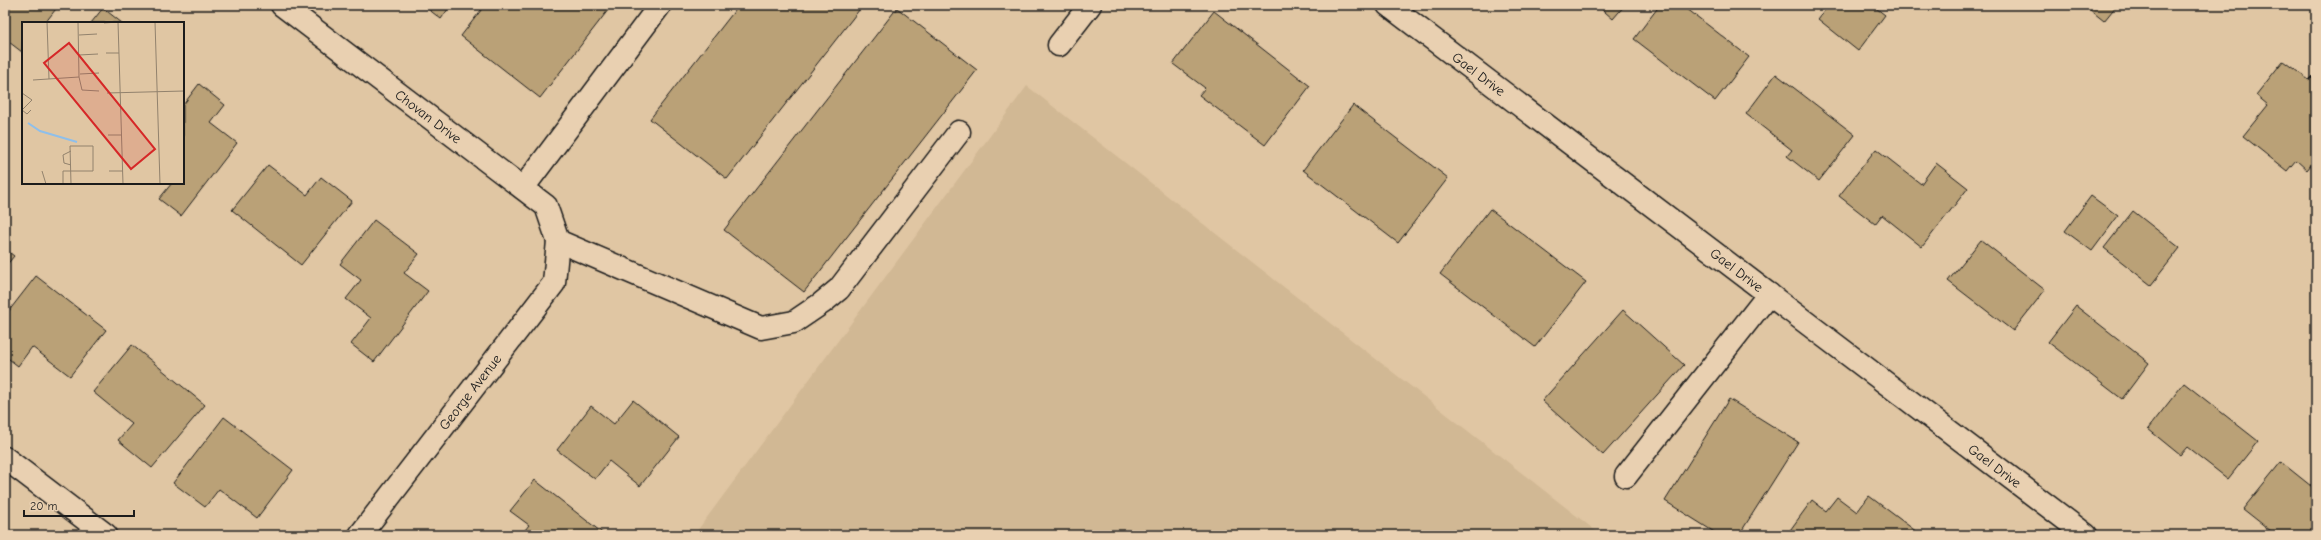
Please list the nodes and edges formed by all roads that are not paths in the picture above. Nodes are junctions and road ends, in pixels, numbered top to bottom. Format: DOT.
graph roads {
  1 [pos="282,5"];
  2 [pos="660,5"];
  3 [pos="1090,5"];
  4 [pos="1388,5"];
  5 [pos="1059,45"];
  6 [pos="959,132"];
  7 [pos="523,188"];
  8 [pos="558,241"];
  9 [pos="1769,294"];
  10 [pos="5,458"];
  11 [pos="1626,476"];
  12 [pos="106,535"];
  13 [pos="360,535"];
  14 [pos="2086,535"];
  1 -- 7 [label="street, Chovan Drive"];
  2 -- 7 [label="street"];
  3 -- 5 [label="street"];
  4 -- 9 [label="street, Gael Drive"];
  6 -- 8 [label="street"];
  7 -- 8 [label="street, Chovan Drive"];
  8 -- 13 [label="street, George Avenue"];
  9 -- 11 [label="street"];
  9 -- 14 [label="street, Gael Drive"];
  10 -- 12 [label="street"];
}
